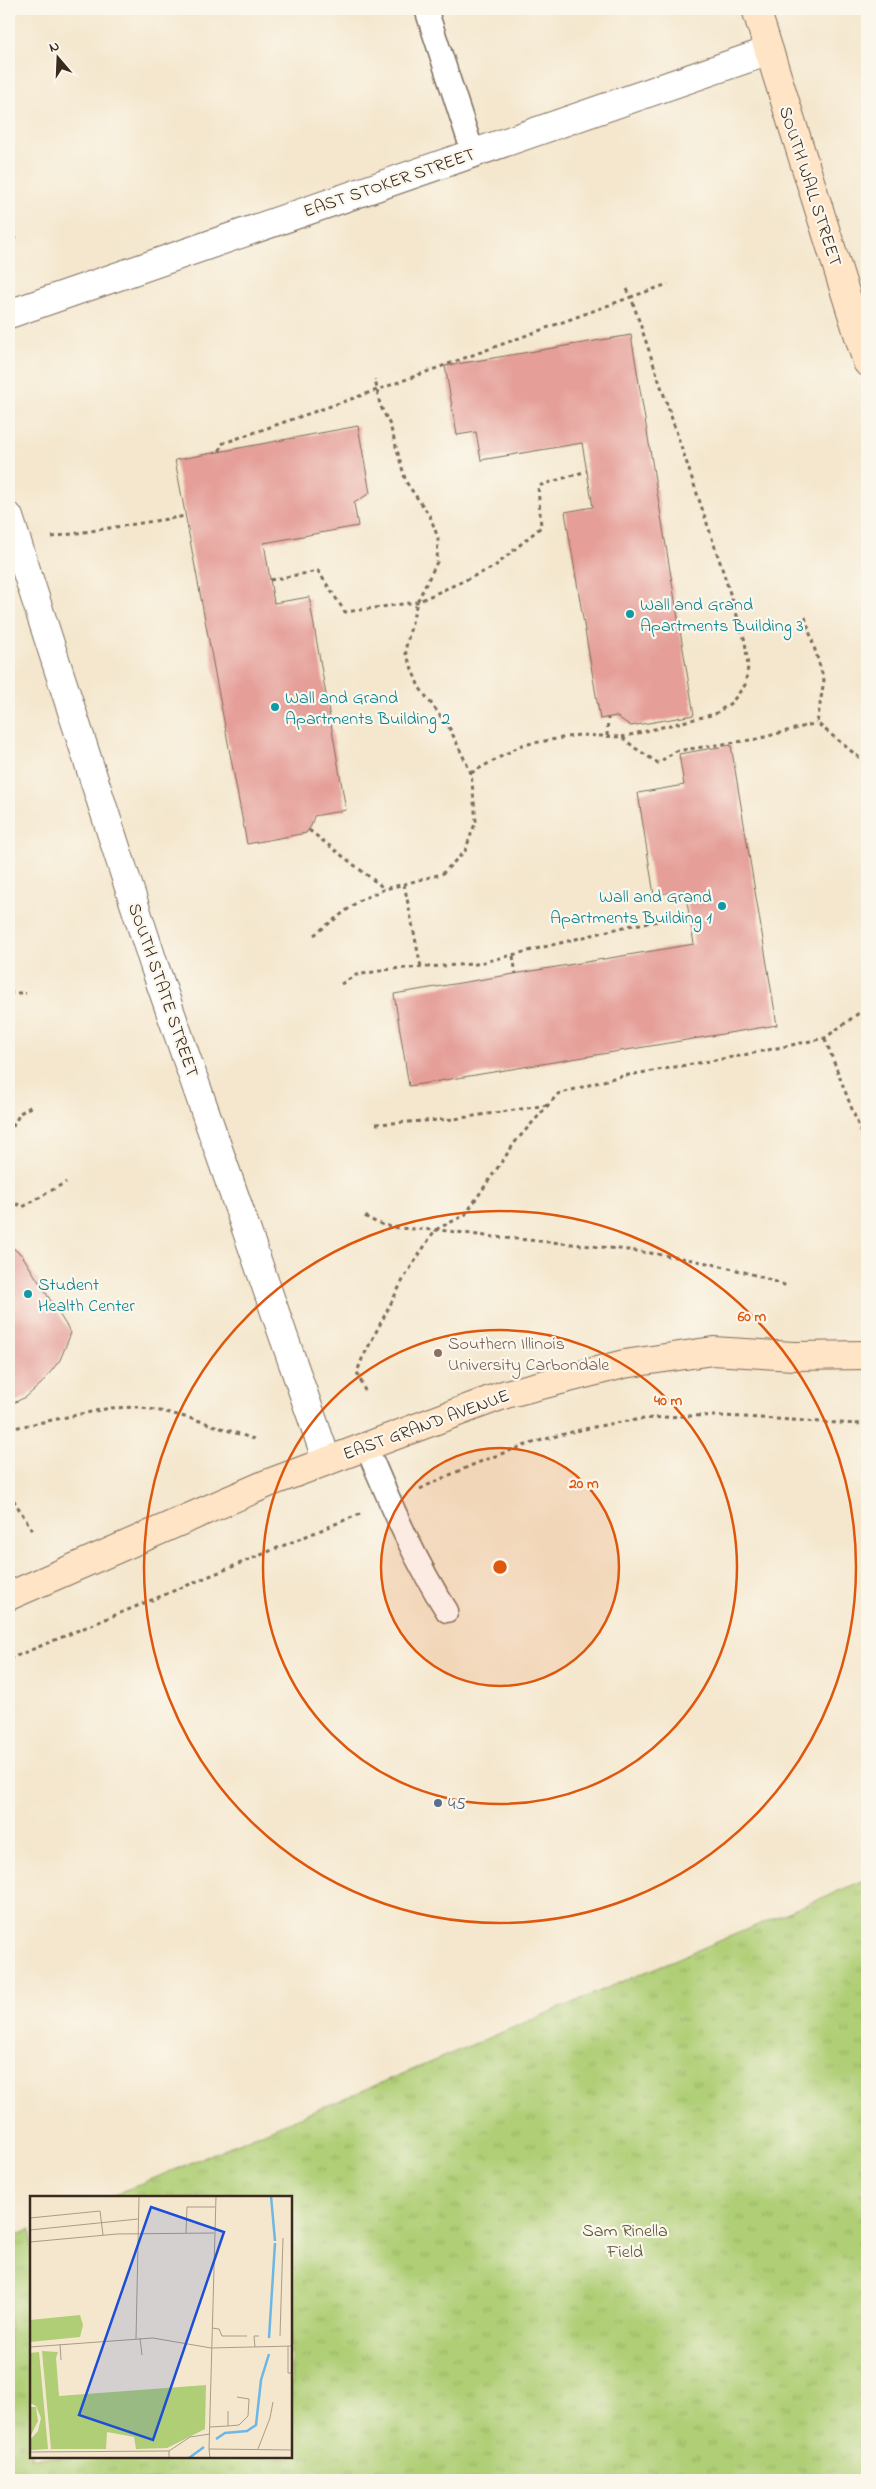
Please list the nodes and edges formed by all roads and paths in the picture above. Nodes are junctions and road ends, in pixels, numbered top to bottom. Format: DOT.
graph roads {
  1 [pos="426,9"];
  2 [pos="756,9"];
  3 [pos="769,51"];
  4 [pos="473,153"];
  5 [pos="16,236"];
  6 [pos="9,247"];
  7 [pos="668,284"];
  8 [pos="627,289"];
  9 [pos="631,297"];
  10 [pos="9,314"];
  11 [pos="867,362"];
  12 [pos="375,379"];
  13 [pos="378,390"];
  14 [pos="220,451"];
  15 [pos="587,471"];
  16 [pos="186,516"];
  17 [pos="13,530"];
  18 [pos="270,580"];
  19 [pos="417,602"];
  20 [pos="805,617"];
  21 [pos="608,718"];
  22 [pos="817,723"];
  23 [pos="607,736"];
  24 [pos="622,737"];
  25 [pos="867,764"];
  26 [pos="470,773"];
  27 [pos="309,830"];
  28 [pos="404,884"];
  29 [pos="385,890"];
  30 [pos="689,916"];
  31 [pos="314,935"];
  32 [pos="513,956"];
  33 [pos="421,967"];
  34 [pos="516,974"];
  35 [pos="341,984"];
  36 [pos="9,993"];
  37 [pos="26,993"];
  38 [pos="867,1007"];
  39 [pos="825,1038"];
  40 [pos="549,1104"];
  41 [pos="34,1105"];
  42 [pos="376,1124"];
  43 [pos="9,1134"];
  44 [pos="867,1148"];
  45 [pos="66,1182"];
  46 [pos="9,1200"];
  47 [pos="365,1216"];
  48 [pos="435,1230"];
  49 [pos="787,1286"];
  50 [pos="867,1355"];
  51 [pos="365,1390"];
  52 [pos="867,1424"];
  53 [pos="9,1429"];
  54 [pos="254,1439"];
  55 [pos="366,1446"];
  56 [pos="327,1461"];
  57 [pos="426,1486"];
  58 [pos="9,1493"];
  59 [pos="339,1521"];
  60 [pos="33,1531"];
  61 [pos="9,1596"];
  62 [pos="447,1611"];
  63 [pos="9,1659"];
  1 -- 4 [label="lane"];
  2 -- 3 [label="main road, SOUTH WALL STREET"];
  3 -- 4 [label="street, EAST STOKER STREET"];
  3 -- 11 [label="main road, SOUTH WALL STREET"];
  4 -- 10 [label="street, EAST STOKER STREET"];
  5 -- 6 [label="path"];
  7 -- 9 [label="path"];
  8 -- 9 [label="path"];
  9 -- 13 [label="path"];
  9 -- 24 [label="path"];
  12 -- 13 [label="path"];
  13 -- 14 [label="path"];
  13 -- 19 [label="path"];
  15 -- 19 [label="path"];
  16 -- 17 [label="path"];
  17 -- 56 [label="street, SOUTH STATE STREET"];
  18 -- 19 [label="path"];
  19 -- 26 [label="path"];
  20 -- 22 [label="path"];
  21 -- 23 [label="path"];
  22 -- 24 [label="path"];
  22 -- 25 [label="path"];
  23 -- 24 [label="path"];
  23 -- 26 [label="path"];
  26 -- 28 [label="path"];
  27 -- 29 [label="path"];
  28 -- 29 [label="path"];
  28 -- 33 [label="path"];
  29 -- 31 [label="path"];
  30 -- 32 [label="path"];
  32 -- 33 [label="path"];
  32 -- 34 [label="path"];
  33 -- 35 [label="path"];
  36 -- 37 [label="path"];
  38 -- 39 [label="path"];
  39 -- 40 [label="path"];
  39 -- 44 [label="path"];
  40 -- 42 [label="path"];
  40 -- 48 [label="path"];
  41 -- 43 [label="path"];
  45 -- 46 [label="path"];
  47 -- 48 [label="path"];
  48 -- 49 [label="path"];
  48 -- 51 [label="path"];
  50 -- 55 [label="main road, EAST GRAND AVENUE"];
  52 -- 57 [label="path"];
  53 -- 54 [label="path"];
  55 -- 56 [label="main road, EAST GRAND AVENUE"];
  55 -- 62 [label="lane"];
  56 -- 61 [label="main road, EAST GRAND AVENUE"];
  58 -- 60 [label="path"];
  59 -- 63 [label="path"];
}
